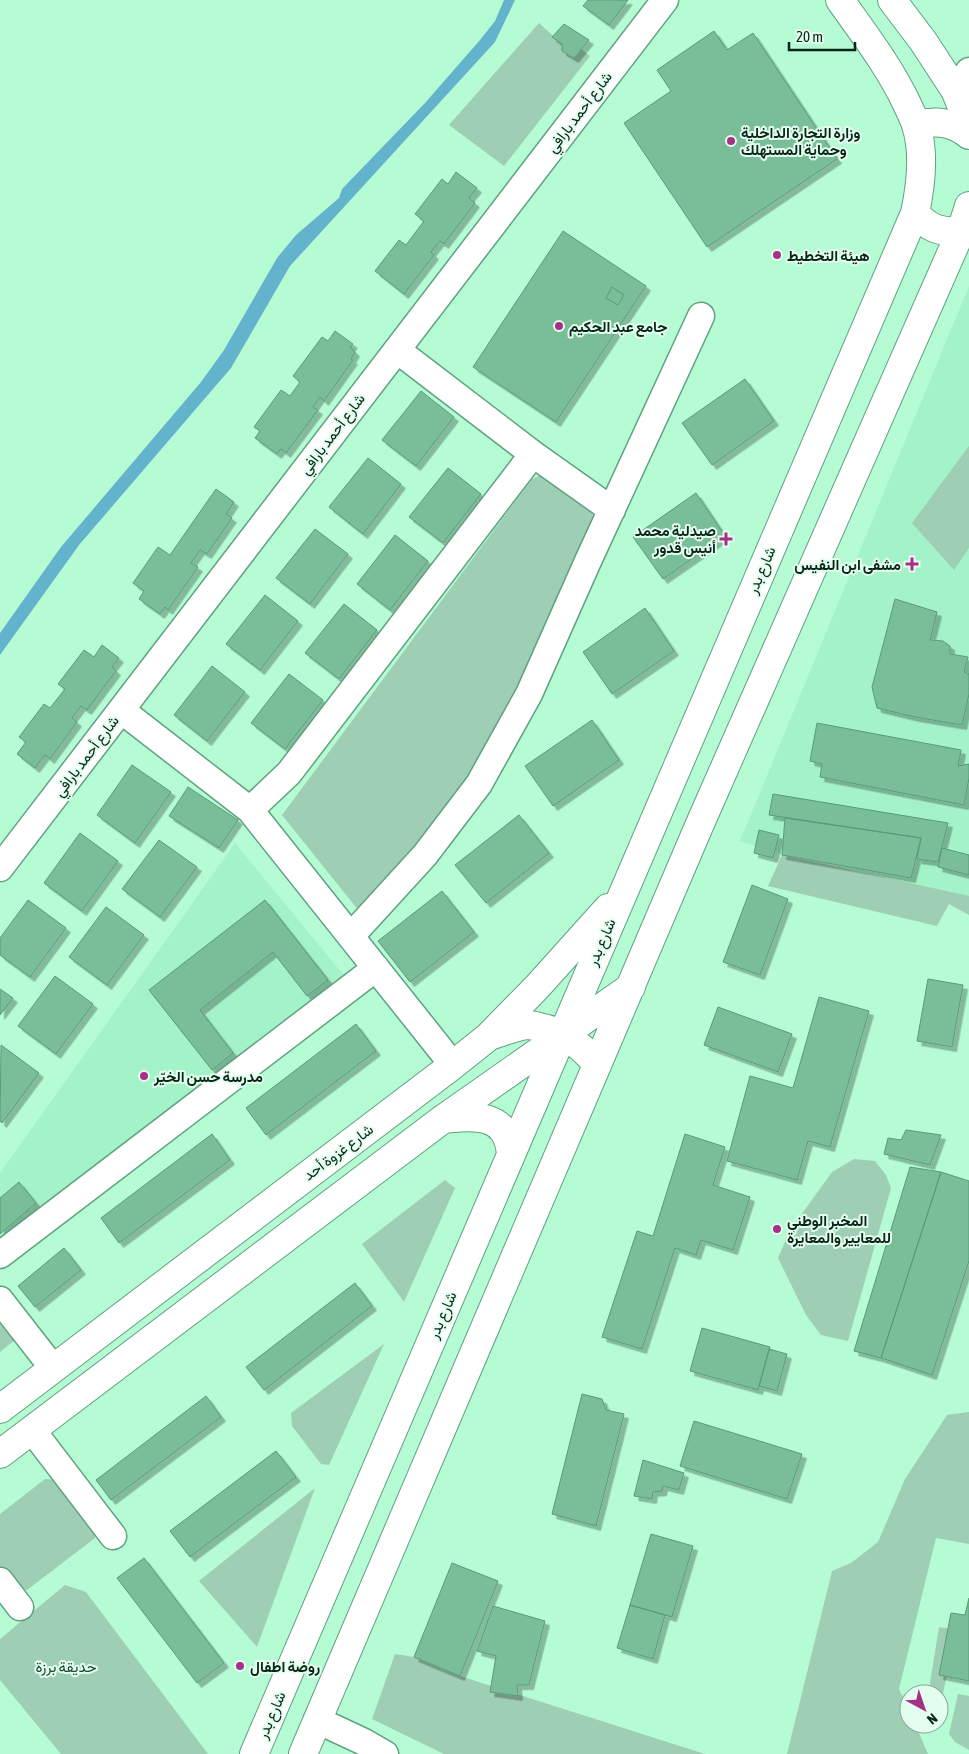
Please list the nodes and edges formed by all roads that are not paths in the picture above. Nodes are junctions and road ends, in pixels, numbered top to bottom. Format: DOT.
graph roads {
  1 [pos="665,0"];
  2 [pos="840,0"];
  3 [pos="892,0"];
  4 [pos="962,80"];
  5 [pos="969,124"];
  6 [pos="916,125"];
  7 [pos="969,135"];
  8 [pos="915,213"];
  9 [pos="965,219"];
  10 [pos="701,316"];
  11 [pos="396,350"];
  12 [pos="533,454"];
  13 [pos="612,510"];
  14 [pos="121,710"];
  15 [pos="250,810"];
  16 [pos="638,857"];
  17 [pos="0,868"];
  18 [pos="351,936"];
  19 [pos="376,968"];
  20 [pos="631,987"];
  21 [pos="562,1034"];
  22 [pos="488,1037"];
  23 [pos="453,1065"];
  24 [pos="597,1065"];
  25 [pos="443,1119"];
  26 [pos="511,1155"];
  27 [pos="0,1255"];
  28 [pos="0,1300"];
  29 [pos="53,1368"];
  30 [pos="0,1409"];
  31 [pos="32,1430"];
  32 [pos="0,1454"];
  33 [pos="113,1536"];
  34 [pos="0,1581"];
  35 [pos="20,1607"];
  36 [pos="318,1720"];
  37 [pos="254,1754"];
  38 [pos="303,1754"];
  39 [pos="385,1754"];
  1 -- 11 [label="street, شارع أحمد بارافي"];
  2 -- 6 [label="main road, شارع بدر"];
  3 -- 4 [label="main road"];
  4 -- 5 [label="main road"];
  6 -- 7 [label="main road"];
  6 -- 8 [label="main road, شارع بدر"];
  8 -- 9 [label="main road"];
  8 -- 16 [label="main road, شارع بدر"];
  9 -- 20 [label="main road"];
  10 -- 13 [label="street"];
  11 -- 12 [label="street"];
  11 -- 14 [label="street, شارع أحمد بارافي"];
  12 -- 13 [label="street"];
  12 -- 15 [label="street"];
  13 -- 18 [label="street"];
  14 -- 15 [label="street"];
  14 -- 17 [label="street, شارع أحمد بارافي"];
  15 -- 18 [label="street"];
  16 -- 21 [label="main road, شارع بدر"];
  16 -- 22 [label="main road, شارع غزوة أحد"];
  18 -- 19 [label="street"];
  19 -- 23 [label="street"];
  19 -- 27 [label="street"];
  20 -- 21 [label="main road"];
  20 -- 24 [label="main road"];
  21 -- 22 [label="main road"];
  21 -- 24 [label="main road"];
  21 -- 25 [label="main road"];
  21 -- 26 [label="main road, شارع بدر"];
  22 -- 23 [label="main road, شارع غزوة أحد"];
  23 -- 29 [label="main road, شارع غزوة أحد"];
  24 -- 36 [label="main road"];
  25 -- 26 [label="main road"];
  25 -- 31 [label="main road"];
  26 -- 37 [label="main road, شارع بدر"];
  28 -- 29 [label="street"];
  29 -- 30 [label="main road, شارع غزوة أحد"];
  31 -- 32 [label="main road"];
  31 -- 33 [label="street"];
  34 -- 35 [label="street"];
  36 -- 38 [label="main road"];
  36 -- 39 [label="street"];
}
